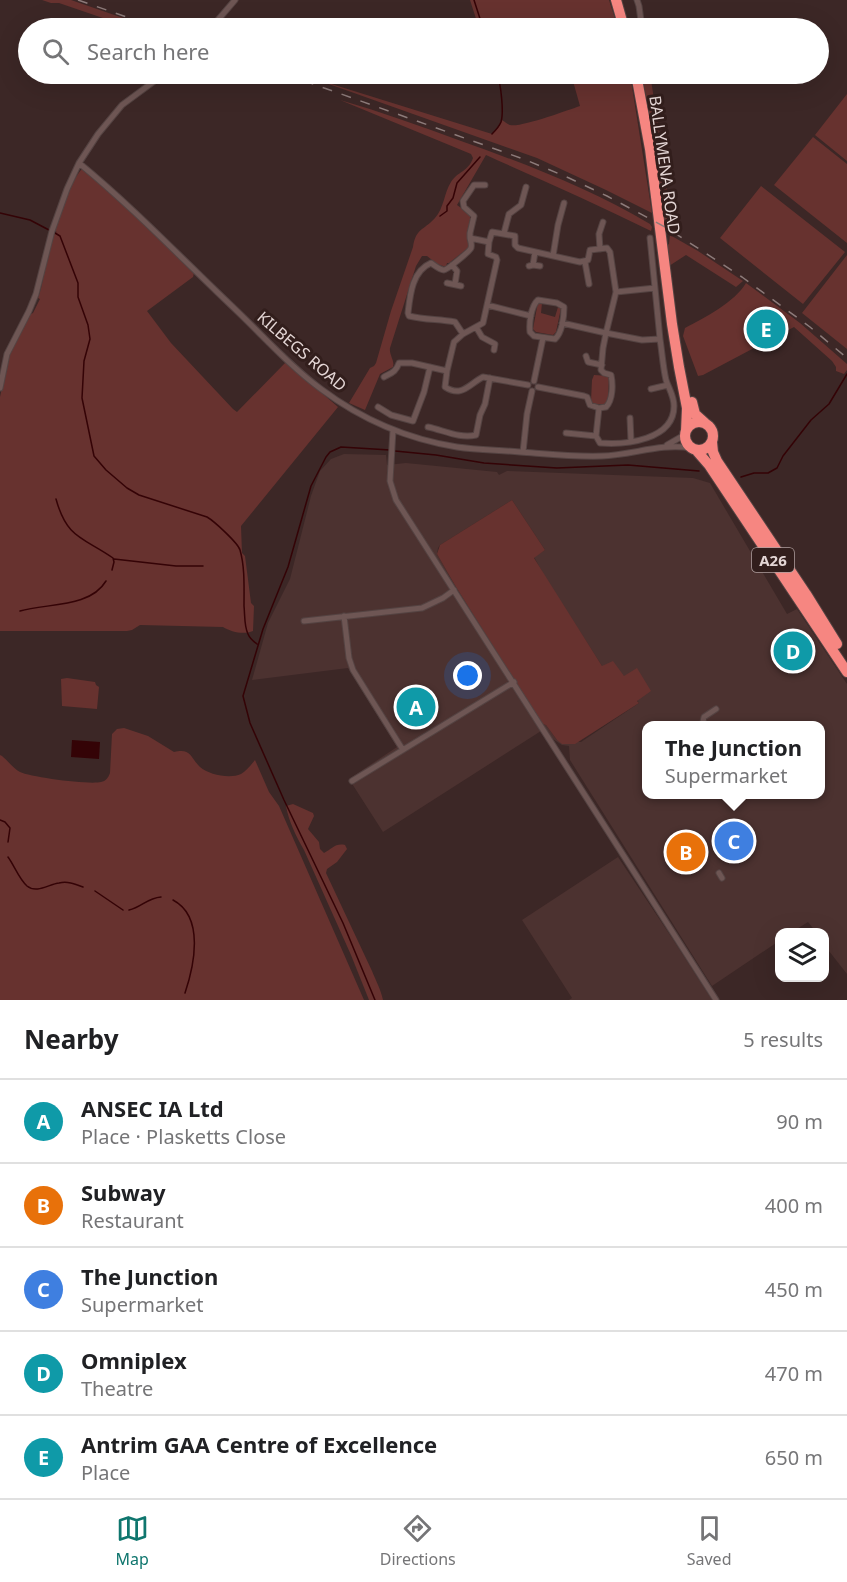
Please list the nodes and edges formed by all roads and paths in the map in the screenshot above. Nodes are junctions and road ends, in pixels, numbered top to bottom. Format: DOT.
graph roads {
  1 [pos="236,0"];
  2 [pos="616,0"];
  3 [pos="637,0"];
  4 [pos="220,18"];
  5 [pos="621,18"];
  6 [pos="641,18"];
  7 [pos="150,84"];
  8 [pos="638,84"];
  9 [pos="79,163"];
  10 [pos="485,185"];
  11 [pos="526,187"];
  12 [pos="524,194"];
  13 [pos="533,196"];
  14 [pos="554,206"];
  15 [pos="563,207"];
  16 [pos="571,213"];
  17 [pos="603,222"];
  18 [pos="600,229"];
  19 [pos="609,232"];
  20 [pos="504,233"];
  21 [pos="470,238"];
  22 [pos="489,242"];
  23 [pos="643,245"];
  24 [pos="600,249"];
  25 [pos="535,252"];
  26 [pos="554,256"];
  27 [pos="663,261"];
  28 [pos="585,262"];
  29 [pos="452,265"];
  30 [pos="540,267"];
  31 [pos="447,283"];
  32 [pos="590,284"];
  33 [pos="655,288"];
  34 [pos="616,292"];
  35 [pos="488,305"];
  36 [pos="408,314"];
  37 [pos="531,316"];
  38 [pos="402,318"];
  39 [pos="562,323"];
  40 [pos="476,327"];
  41 [pos="606,333"];
  42 [pos="463,334"];
  43 [pos="543,338"];
  44 [pos="660,339"];
  45 [pos="497,345"];
  46 [pos="586,361"];
  47 [pos="602,365"];
  48 [pos="430,367"];
  49 [pos="447,371"];
  50 [pos="384,377"];
  51 [pos="490,378"];
  52 [pos="534,381"];
  53 [pos="528,385"];
  54 [pos="668,385"];
  55 [pos="538,387"];
  56 [pos="0,388"];
  57 [pos="651,389"];
  58 [pos="532,391"];
  59 [pos="378,407"];
  60 [pos="599,408"];
  61 [pos="630,418"];
  62 [pos="705,423"];
  63 [pos="428,427"];
  64 [pos="393,430"];
  65 [pos="686,432"];
  66 [pos="567,434"];
  67 [pos="406,435"];
  68 [pos="596,436"];
  69 [pos="631,441"];
  70 [pos="712,442"];
  71 [pos="391,443"];
  72 [pos="666,446"];
  73 [pos="694,449"];
  74 [pos="523,452"];
  75 [pos="454,590"];
  76 [pos="344,616"];
  77 [pos="304,621"];
  78 [pos="847,660"];
  79 [pos="847,672"];
  80 [pos="514,682"];
  81 [pos="716,709"];
  82 [pos="703,721"];
  83 [pos="403,750"];
  84 [pos="352,781"];
  85 [pos="716,1000"];
  1 -- 4 [label="street"];
  2 -- 5 [label="highway"];
  3 -- 6 [label="street"];
  7 -- 9 [label="street"];
  8 -- 27 [label="highway, BALLYMENA ROAD / A26"];
  9 -- 56 [label="street"];
  9 -- 64 [label="street, KILBEGS ROAD"];
  10 -- 21 [label="street"];
  11 -- 12 [label="street"];
  12 -- 13 [label="street"];
  12 -- 20 [label="street"];
  14 -- 15 [label="street"];
  15 -- 16 [label="street"];
  15 -- 26 [label="street"];
  17 -- 18 [label="street"];
  18 -- 19 [label="street"];
  18 -- 24 [label="street"];
  20 -- 22 [label="street"];
  20 -- 25 [label="street"];
  21 -- 22 [label="street"];
  21 -- 29 [label="street"];
  22 -- 35 [label="street"];
  23 -- 33 [label="street"];
  24 -- 28 [label="street"];
  24 -- 34 [label="street"];
  25 -- 26 [label="street"];
  25 -- 30 [label="street"];
  26 -- 28 [label="street"];
  27 -- 62 [label="highway, BALLYMENA ROAD / A26"];
  27 -- 65 [label="highway, BALLYMENA ROAD / A26"];
  28 -- 32 [label="street"];
  29 -- 31 [label="street"];
  29 -- 36 [label="street"];
  33 -- 34 [label="street"];
  33 -- 44 [label="street"];
  34 -- 41 [label="street"];
  35 -- 37 [label="street"];
  35 -- 40 [label="street"];
  36 -- 38 [label="street"];
  36 -- 42 [label="street"];
  37 -- 39 [label="street"];
  37 -- 43 [label="street"];
  39 -- 41 [label="street"];
  39 -- 43 [label="street"];
  40 -- 42 [label="street"];
  40 -- 45 [label="street"];
  41 -- 44 [label="street"];
  41 -- 47 [label="street"];
  42 -- 49 [label="street"];
  43 -- 52 [label="street"];
  44 -- 54 [label="street"];
  46 -- 47 [label="street"];
  47 -- 60 [label="street"];
  48 -- 49 [label="street"];
  48 -- 50 [label="street"];
  48 -- 59 [label="street"];
  49 -- 51 [label="street"];
  51 -- 53 [label="street"];
  51 -- 63 [label="street"];
  52 -- 53 [label="street"];
  52 -- 55 [label="street"];
  53 -- 58 [label="street"];
  54 -- 57 [label="street"];
  54 -- 69 [label="street"];
  55 -- 58 [label="street"];
  55 -- 60 [label="street"];
  58 -- 74 [label="street"];
  60 -- 68 [label="street"];
  61 -- 69 [label="street"];
  62 -- 65 [label="highway"];
  62 -- 70 [label="highway, A26"];
  64 -- 67 [label="street, KILBEGS ROAD"];
  64 -- 71 [label="street"];
  65 -- 72 [label="street, KILBEGS ROAD"];
  65 -- 73 [label="highway, A26"];
  66 -- 68 [label="street"];
  67 -- 71 [label="street"];
  67 -- 74 [label="street, KILBEGS ROAD"];
  68 -- 69 [label="street"];
  70 -- 73 [label="highway"];
  70 -- 78 [label="highway, A26"];
  71 -- 75 [label="street"];
  72 -- 73 [label="street, KILBEGS ROAD"];
  72 -- 74 [label="street, KILBEGS ROAD"];
  73 -- 79 [label="highway, A26"];
  75 -- 76 [label="street"];
  75 -- 80 [label="street"];
  76 -- 77 [label="street"];
  76 -- 83 [label="street"];
  80 -- 83 [label="street"];
  80 -- 85 [label="street"];
  81 -- 82 [label="street"];
  83 -- 84 [label="street"];
}
